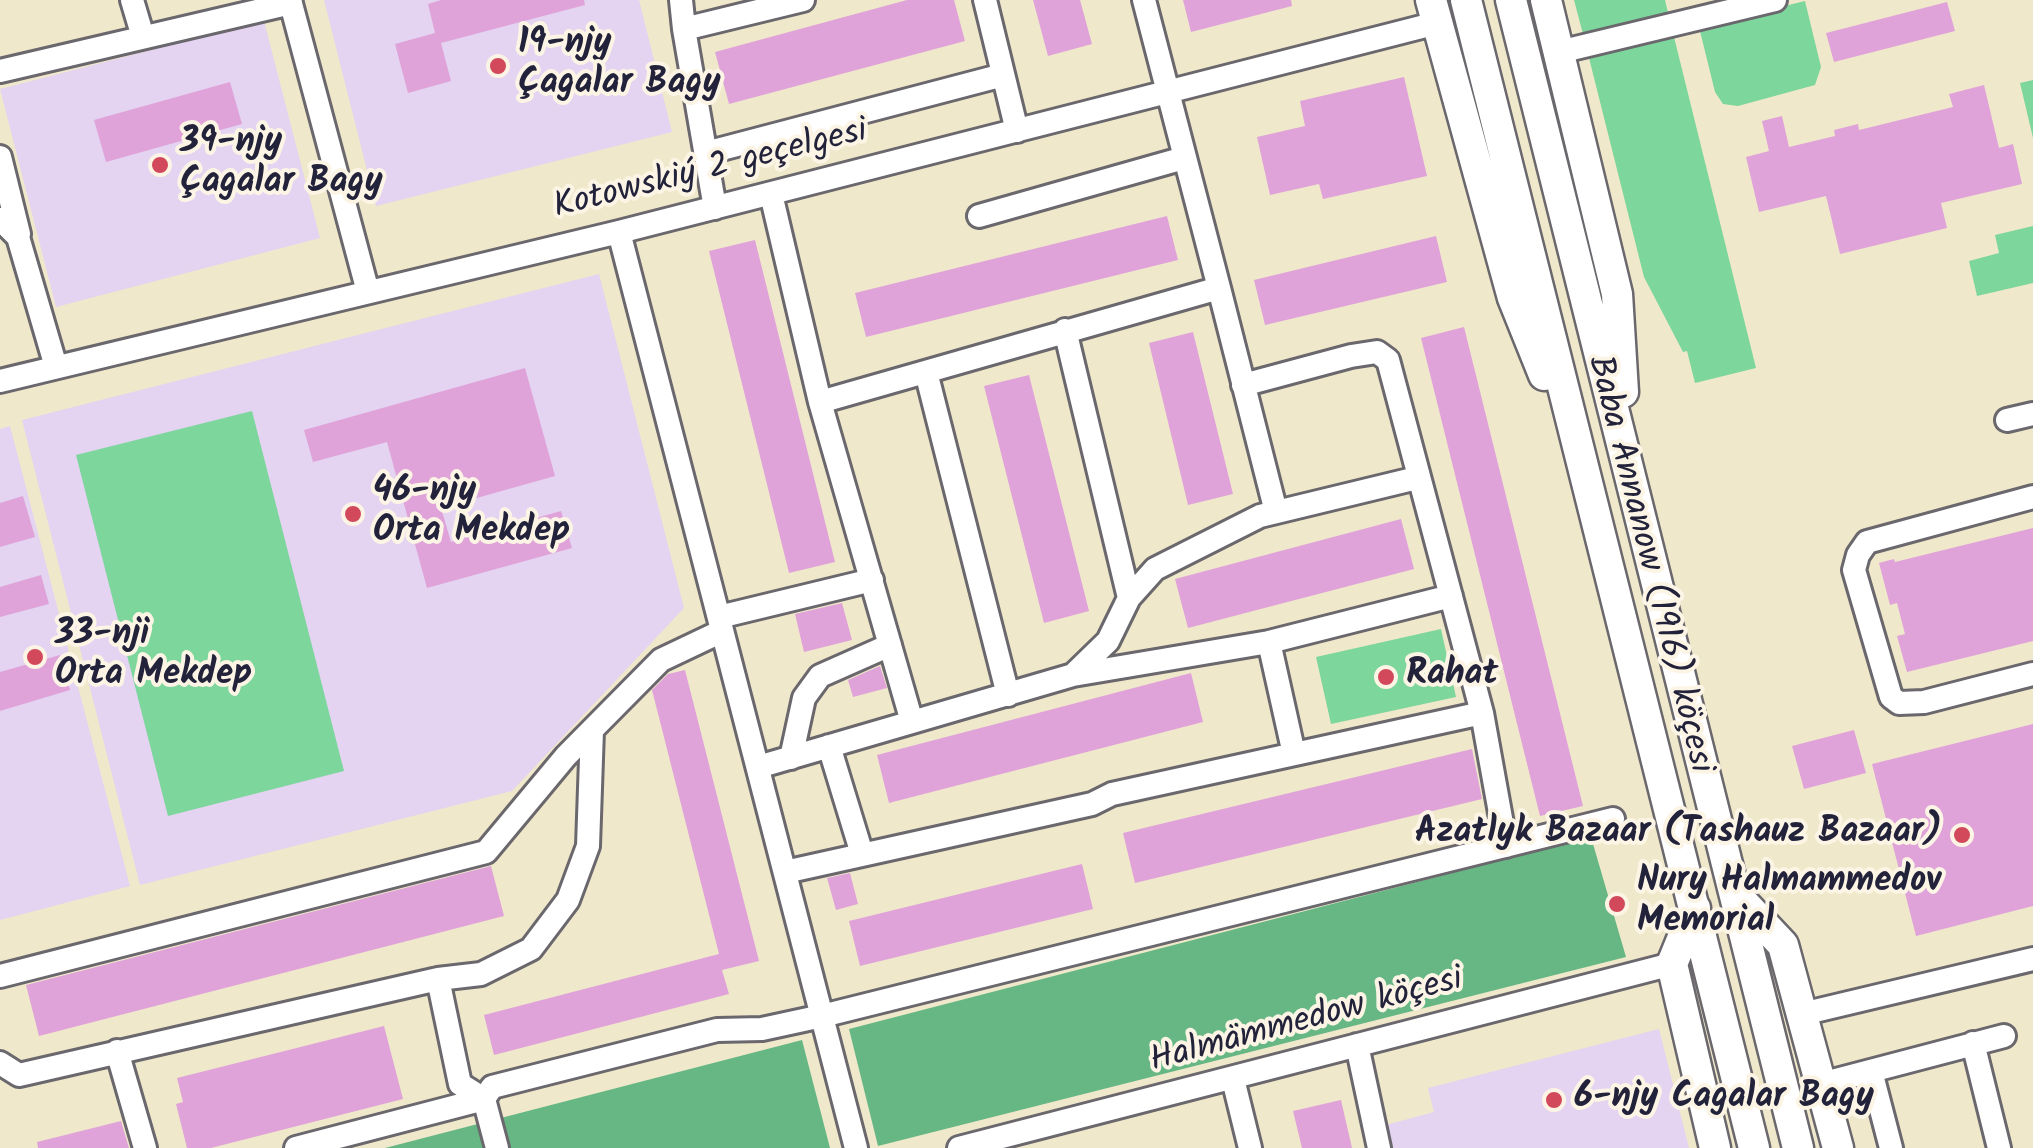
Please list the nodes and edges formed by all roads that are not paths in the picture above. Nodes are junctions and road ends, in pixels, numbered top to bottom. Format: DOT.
graph roads {
  1 [pos="132,0"];
  2 [pos="681,0"];
  3 [pos="803,0"];
  4 [pos="985,0"];
  5 [pos="1144,0"];
  6 [pos="1466,0"];
  7 [pos="1511,0"];
  8 [pos="1546,0"];
  9 [pos="1775,0"];
  10 [pos="291,2"];
  11 [pos="1434,12"];
  12 [pos="684,30"];
  13 [pos="142,37"];
  14 [pos="1558,52"];
  15 [pos="0,72"];
  16 [pos="1004,75"];
  17 [pos="1168,93"];
  18 [pos="1017,131"];
  19 [pos="706,153"];
  20 [pos="0,158"];
  21 [pos="1184,158"];
  22 [pos="771,194"];
  23 [pos="715,208"];
  24 [pos="979,216"];
  25 [pos="0,218"];
  26 [pos="619,232"];
  27 [pos="25,256"];
  28 [pos="1218,288"];
  29 [pos="368,292"];
  30 [pos="1066,330"];
  31 [pos="56,367"];
  32 [pos="926,372"];
  33 [pos="0,380"];
  34 [pos="1244,385"];
  35 [pos="820,402"];
  36 [pos="2033,414"];
  37 [pos="2007,420"];
  38 [pos="1627,465"];
  39 [pos="1417,478"];
  40 [pos="1586,479"];
  41 [pos="2033,498"];
  42 [pos="1276,512"];
  43 [pos="872,580"];
  44 [pos="1451,596"];
  45 [pos="1129,598"];
  46 [pos="720,624"];
  47 [pos="1269,642"];
  48 [pos="890,645"];
  49 [pos="2033,674"];
  50 [pos="1072,676"];
  51 [pos="1008,695"];
  52 [pos="1482,713"];
  53 [pos="912,722"];
  54 [pos="592,730"];
  55 [pos="829,746"];
  56 [pos="1294,754"];
  57 [pos="792,758"];
  58 [pos="758,767"];
  59 [pos="1613,819"];
  60 [pos="1506,846"];
  61 [pos="862,854"];
  62 [pos="785,872"];
  63 [pos="1732,890"];
  64 [pos="1695,908"];
  65 [pos="2033,959"];
  66 [pos="1672,964"];
  67 [pos="0,976"];
  68 [pos="438,979"];
  69 [pos="1802,1014"];
  70 [pos="822,1016"];
  71 [pos="2004,1036"];
  72 [pos="1973,1043"];
  73 [pos="1357,1046"];
  74 [pos="117,1051"];
  75 [pos="0,1063"];
  76 [pos="1871,1071"];
  77 [pos="1233,1079"];
  78 [pos="1820,1084"];
  79 [pos="484,1100"];
  80 [pos="144,1148"];
  81 [pos="296,1148"];
  82 [pos="497,1148"];
  83 [pos="856,1148"];
  84 [pos="959,1148"];
  85 [pos="1250,1148"];
  86 [pos="1379,1148"];
  87 [pos="1716,1148"];
  88 [pos="1754,1148"];
  89 [pos="1798,1148"];
  90 [pos="1838,1148"];
  91 [pos="1891,1148"];
  92 [pos="2000,1148"];
  1 -- 13 [label="street"];
  2 -- 12 [label="street"];
  3 -- 12 [label="street"];
  4 -- 16 [label="street"];
  5 -- 17 [label="street"];
  6 -- 40 [label="main road, Baba Annanow (1916) köçesi"];
  7 -- 38 [label="main road, Baba Annanow (1916) köçesi"];
  8 -- 14 [label="main road"];
  9 -- 14 [label="street"];
  10 -- 13 [label="street"];
  10 -- 29 [label="street"];
  11 -- 17 [label="street, Kotowskiý 2 geçelgesi"];
  11 -- 40 [label="main road"];
  12 -- 19 [label="street"];
  13 -- 15 [label="street"];
  14 -- 38 [label="main road"];
  16 -- 18 [label="street"];
  16 -- 19 [label="street"];
  17 -- 18 [label="street, Kotowskiý 2 geçelgesi"];
  17 -- 21 [label="street"];
  18 -- 22 [label="street, Kotowskiý 2 geçelgesi"];
  19 -- 23 [label="street"];
  20 -- 27 [label="street"];
  21 -- 24 [label="street"];
  21 -- 28 [label="street"];
  22 -- 23 [label="street, Kotowskiý 2 geçelgesi"];
  22 -- 35 [label="street"];
  23 -- 26 [label="street, Kotowskiý 2 geçelgesi"];
  25 -- 27 [label="street"];
  26 -- 29 [label="street, Kotowskiý 2 geçelgesi"];
  26 -- 46 [label="street"];
  27 -- 31 [label="street"];
  28 -- 30 [label="street"];
  28 -- 34 [label="street"];
  29 -- 31 [label="street, Kotowskiý 2 geçelgesi"];
  30 -- 32 [label="street"];
  30 -- 45 [label="street"];
  31 -- 33 [label="street, Kotowskiý 2 geçelgesi"];
  32 -- 35 [label="street"];
  32 -- 51 [label="street"];
  34 -- 39 [label="street"];
  34 -- 42 [label="street"];
  35 -- 43 [label="street"];
  36 -- 37 [label="street"];
  38 -- 63 [label="main road, Baba Annanow (1916) köçesi"];
  39 -- 42 [label="street"];
  39 -- 44 [label="street"];
  40 -- 64 [label="main road, Baba Annanow (1916) köçesi"];
  41 -- 49 [label="street"];
  42 -- 45 [label="street"];
  43 -- 46 [label="street"];
  43 -- 48 [label="street"];
  44 -- 47 [label="street"];
  44 -- 52 [label="street"];
  45 -- 50 [label="street"];
  46 -- 54 [label="street"];
  46 -- 58 [label="street"];
  47 -- 50 [label="street"];
  47 -- 56 [label="street"];
  48 -- 53 [label="street"];
  48 -- 57 [label="street"];
  50 -- 51 [label="street"];
  51 -- 53 [label="street"];
  52 -- 56 [label="street"];
  52 -- 60 [label="street"];
  53 -- 55 [label="street"];
  54 -- 67 [label="street"];
  54 -- 68 [label="street"];
  55 -- 57 [label="street"];
  55 -- 61 [label="street"];
  56 -- 61 [label="street"];
  57 -- 58 [label="street"];
  58 -- 62 [label="street"];
  59 -- 60 [label="street"];
  60 -- 70 [label="street"];
  61 -- 62 [label="street"];
  62 -- 70 [label="street"];
  63 -- 69 [label="main road"];
  63 -- 89 [label="main road, Baba Annanow (1916) köçesi"];
  64 -- 66 [label="main road"];
  64 -- 88 [label="main road, Baba Annanow (1916) köçesi"];
  65 -- 69 [label="street"];
  66 -- 73 [label="street, Halmämmedow köçesi"];
  66 -- 87 [label="main road"];
  68 -- 74 [label="street"];
  68 -- 79 [label="street"];
  69 -- 78 [label="main road"];
  70 -- 79 [label="street"];
  70 -- 83 [label="street"];
  71 -- 72 [label="street"];
  72 -- 76 [label="street"];
  72 -- 92 [label="street"];
  73 -- 77 [label="street, Halmämmedow köçesi"];
  73 -- 86 [label="street"];
  74 -- 75 [label="street"];
  74 -- 80 [label="street"];
  76 -- 78 [label="street"];
  76 -- 91 [label="street"];
  77 -- 84 [label="street, Halmämmedow köçesi"];
  77 -- 85 [label="street"];
  78 -- 90 [label="main road"];
  79 -- 81 [label="street"];
  79 -- 82 [label="street"];
}
